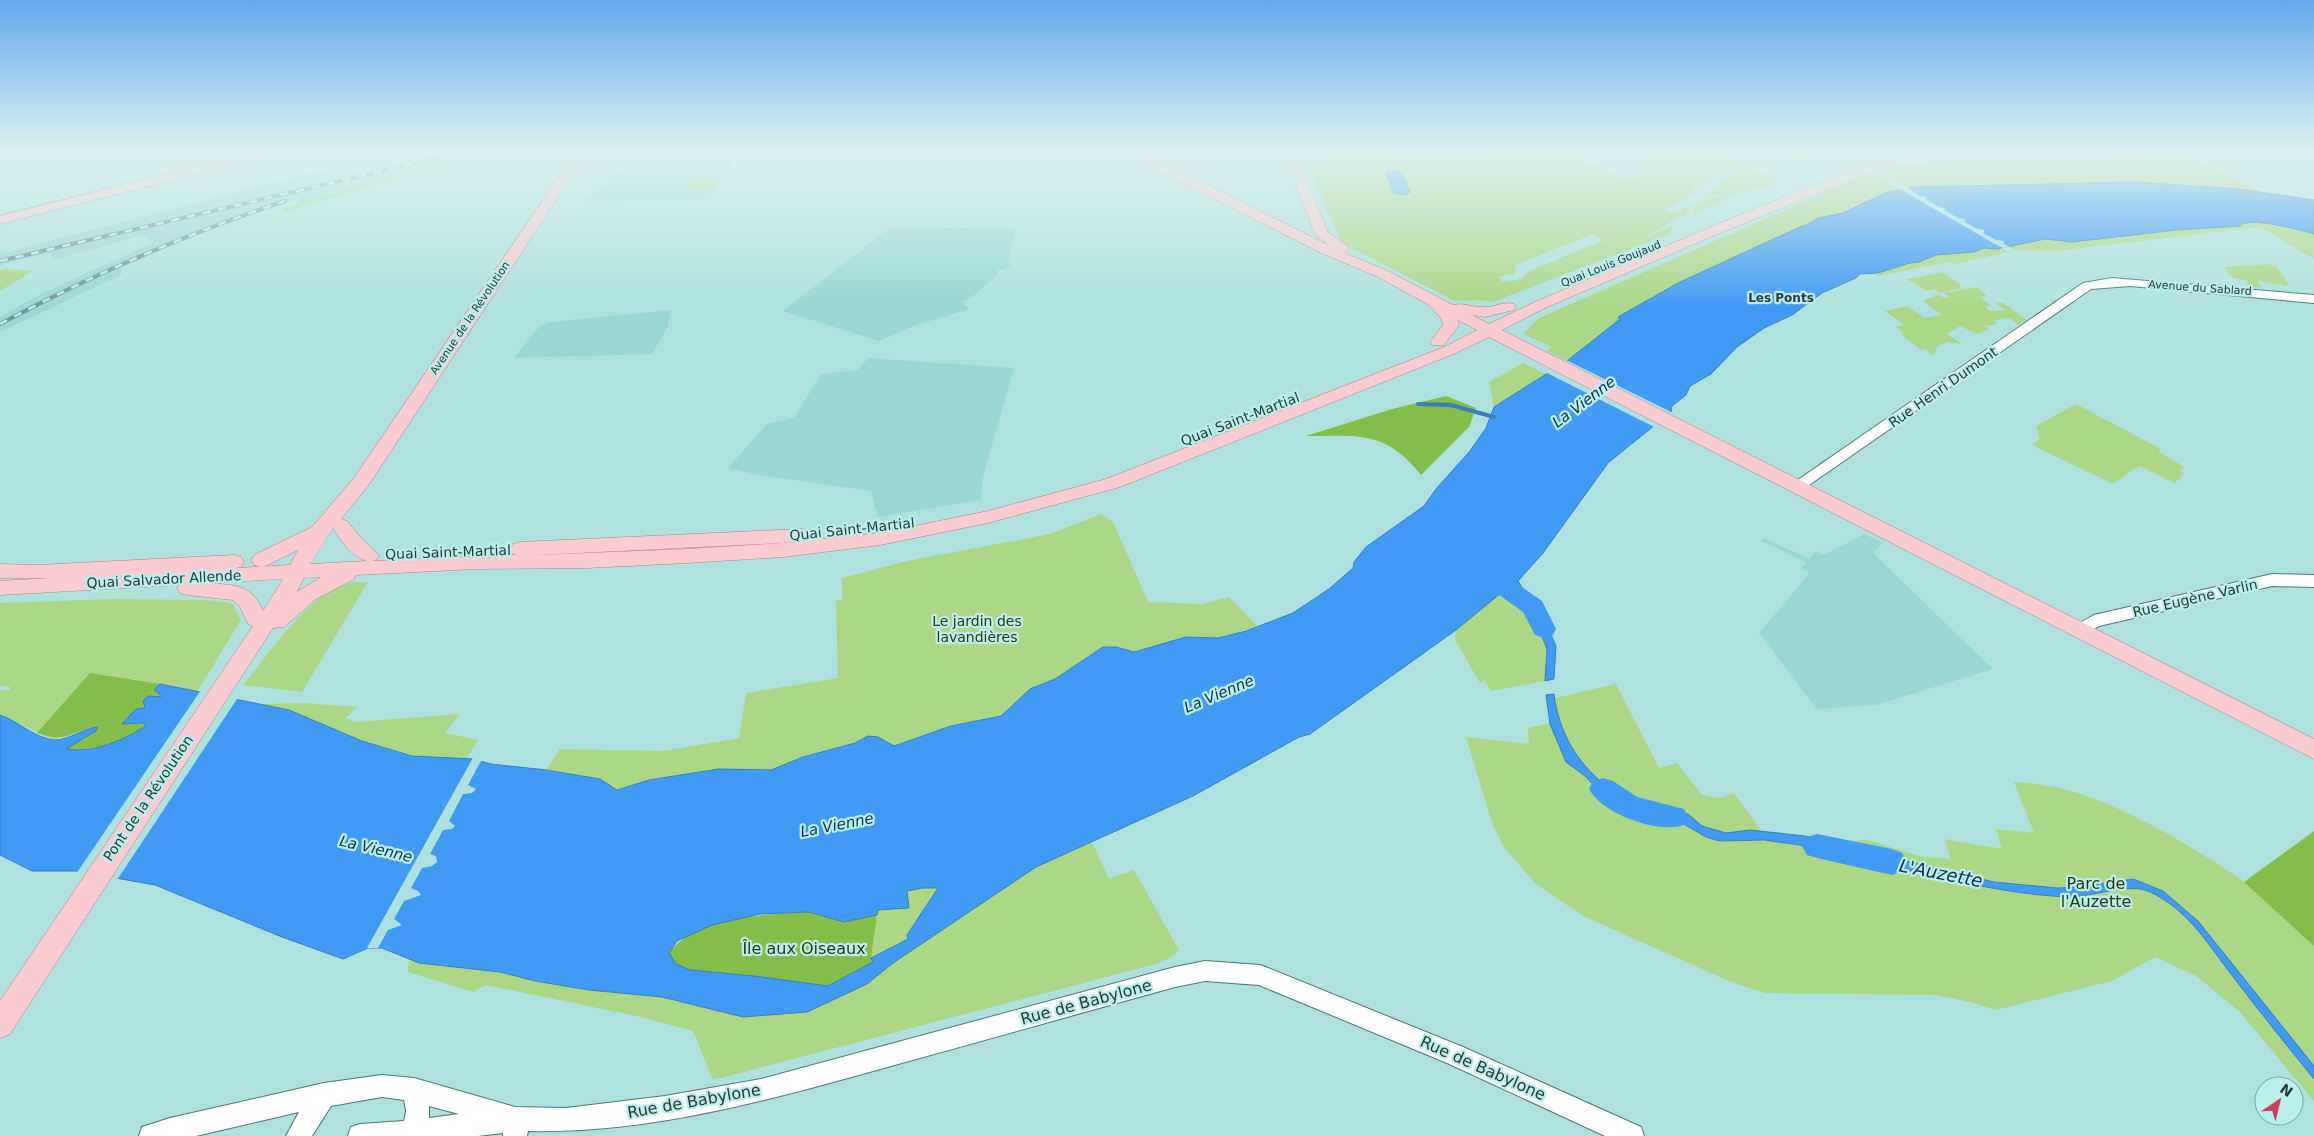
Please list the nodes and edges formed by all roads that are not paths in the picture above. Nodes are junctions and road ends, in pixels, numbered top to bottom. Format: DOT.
graph roads {
  1 [pos="67,203"];
  2 [pos="548,203"];
  3 [pos="1232,203"];
  4 [pos="1309,203"];
  5 [pos="1767,203"];
  6 [pos="0,220"];
  7 [pos="1322,234"];
  8 [pos="1326,250"];
  9 [pos="1383,274"];
  10 [pos="2087,286"];
  11 [pos="2314,299"];
  12 [pos="1432,300"];
  13 [pos="1515,311"];
  14 [pos="1483,327"];
  15 [pos="1444,346"];
  16 [pos="1532,353"];
  17 [pos="358,486"];
  18 [pos="1797,487"];
  19 [pos="340,525"];
  20 [pos="319,532"];
  21 [pos="261,560"];
  22 [pos="366,562"];
  23 [pos="304,565"];
  24 [pos="0,571"];
  25 [pos="2314,580"];
  26 [pos="131,582"];
  27 [pos="0,588"];
  28 [pos="265,621"];
  29 [pos="2079,631"];
  30 [pos="236,668"];
  31 [pos="2314,750"];
  32 [pos="0,1025"];
  33 [pos="414,1090"];
  34 [pos="324,1095"];
  35 [pos="516,1127"];
  36 [pos="415,1134"];
  37 [pos="152,1136"];
  38 [pos="298,1136"];
  39 [pos="360,1136"];
  40 [pos="1632,1136"];
  1 -- 6 [label="main road"];
  2 -- 17 [label="main road, Avenue de la Révolution"];
  3 -- 8 [label="main road"];
  4 -- 7 [label="main road"];
  5 -- 13 [label="main road, Quai Louis Goujaud"];
  7 -- 8 [label="main road"];
  7 -- 9 [label="main road"];
  8 -- 9 [label="main road"];
  9 -- 12 [label="main road"];
  10 -- 11 [label="street, Avenue du Sablard"];
  10 -- 18 [label="street, Rue Henri Dumont"];
  12 -- 13 [label="main road"];
  12 -- 14 [label="main road"];
  12 -- 15 [label="main road"];
  13 -- 14 [label="main road, Quai Louis Goujaud"];
  13 -- 16 [label="main road"];
  14 -- 15 [label="main road, Quai Saint-Martial"];
  14 -- 16 [label="main road"];
  15 -- 16 [label="main road"];
  15 -- 22 [label="main road, Quai Saint-Martial"];
  16 -- 18 [label="main road"];
  17 -- 19 [label="main road, Avenue de la Révolution"];
  17 -- 20 [label="main road, Avenue de la Révolution"];
  18 -- 29 [label="main road"];
  19 -- 22 [label="main road"];
  19 -- 23 [label="main road, Avenue de la Révolution"];
  20 -- 21 [label="main road"];
  20 -- 23 [label="main road, Avenue de la Révolution"];
  21 -- 23 [label="main road, Quai Salvador Allende"];
  21 -- 24 [label="main road, Quai Salvador Allende"];
  22 -- 23 [label="main road, Quai Saint-Martial"];
  22 -- 28 [label="main road"];
  23 -- 26 [label="main road, Quai Salvador Allende"];
  23 -- 28 [label="main road, Avenue de la Révolution"];
  23 -- 30 [label="main road, Avenue de la Révolution"];
  25 -- 29 [label="street, Rue Eugène Varlin"];
  26 -- 27 [label="main road, Quai Salvador Allende"];
  26 -- 28 [label="main road"];
  28 -- 30 [label="main road, Pont de la Révolution"];
  29 -- 31 [label="main road"];
  30 -- 32 [label="main road, Pont de la Révolution"];
  33 -- 34 [label="street, Rue de Babylone"];
  33 -- 35 [label="street, Rue de Babylone"];
  33 -- 36 [label="street"];
  34 -- 37 [label="street, Rue de Babylone"];
  34 -- 38 [label="street"];
  35 -- 36 [label="street, Rue de Babylone"];
  35 -- 40 [label="street, Rue de Babylone"];
  36 -- 39 [label="street, Rue de Babylone"];
}
